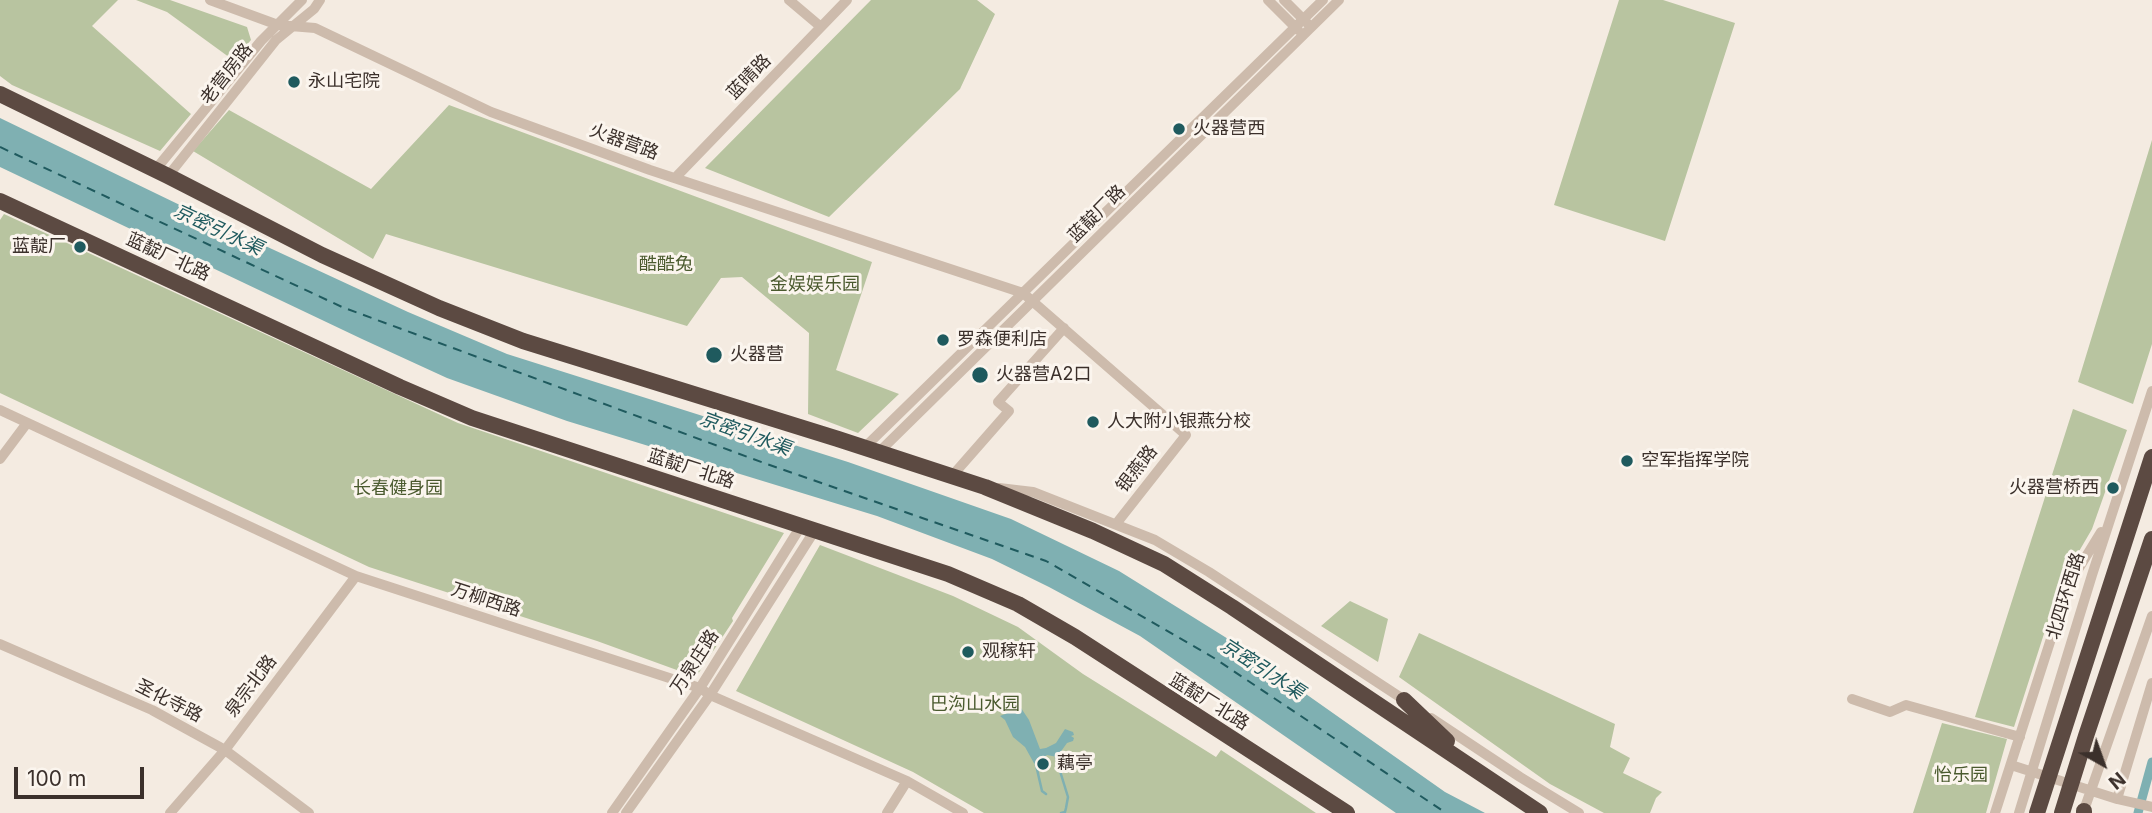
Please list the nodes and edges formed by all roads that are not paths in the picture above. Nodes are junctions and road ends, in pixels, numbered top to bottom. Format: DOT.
graph roads {
  1 [pos="210,0"];
  2 [pos="302,0"];
  3 [pos="320,0"];
  4 [pos="789,0"];
  5 [pos="847,0"];
  6 [pos="1268,0"];
  7 [pos="1284,0"];
  8 [pos="1323,0"];
  9 [pos="1339,0"];
  10 [pos="278,25"];
  11 [pos="291,27"];
  12 [pos="821,27"];
  13 [pos="1303,28"];
  14 [pos="0,94"];
  15 [pos="162,172"];
  16 [pos="675,178"];
  17 [pos="0,201"];
  18 [pos="1023,293"];
  19 [pos="1033,302"];
  20 [pos="1064,328"];
  21 [pos="2152,391"];
  22 [pos="0,410"];
  23 [pos="27,423"];
  24 [pos="1186,435"];
  25 [pos="872,450"];
  26 [pos="2152,457"];
  27 [pos="0,459"];
  28 [pos="952,476"];
  29 [pos="985,487"];
  30 [pos="2111,515"];
  31 [pos="1116,524"];
  32 [pos="808,528"];
  33 [pos="2152,539"];
  34 [pos="356,576"];
  35 [pos="2152,616"];
  36 [pos="0,645"];
  37 [pos="2152,683"];
  38 [pos="705,691"];
  39 [pos="1852,699"];
  40 [pos="1404,700"];
  41 [pos="2020,737"];
  42 [pos="225,750"];
  43 [pos="2011,765"];
  44 [pos="1482,773"];
  45 [pos="907,781"];
  46 [pos="2117,799"];
  47 [pos="2152,807"];
  48 [pos="2084,812"];
  49 [pos="170,813"];
  50 [pos="309,813"];
  51 [pos="612,813"];
  52 [pos="626,813"];
  53 [pos="887,813"];
  54 [pos="963,813"];
  55 [pos="1347,813"];
  56 [pos="1539,813"];
  57 [pos="1579,813"];
  58 [pos="1995,813"];
  59 [pos="2019,813"];
  60 [pos="2037,813"];
  61 [pos="2062,813"];
  1 -- 10 [label="street, 火器营路"];
  2 -- 10 [label="street, 老营房路"];
  3 -- 11 [label="street, 老营房路"];
  4 -- 12 [label="street"];
  5 -- 12 [label="street, 蓝晴路"];
  6 -- 13 [label="street"];
  7 -- 13 [label="street"];
  8 -- 13 [label="street, 蓝靛厂路"];
  9 -- 13 [label="street, 蓝靛厂路"];
  10 -- 11 [label="street, 火器营路"];
  10 -- 15 [label="street, 老营房路"];
  11 -- 15 [label="street, 老营房路"];
  11 -- 16 [label="street, 火器营路"];
  12 -- 16 [label="street, 蓝晴路"];
  13 -- 18 [label="street, 蓝靛厂路"];
  13 -- 19 [label="street, 蓝靛厂路"];
  14 -- 15 [label="highway"];
  15 -- 25 [label="highway"];
  16 -- 18 [label="street, 火器营路"];
  17 -- 32 [label="highway, 蓝靛厂北路"];
  18 -- 19 [label="street, 火器营路"];
  18 -- 25 [label="street, 蓝靛厂路"];
  19 -- 20 [label="street, 火器营路"];
  19 -- 25 [label="street, 蓝靛厂路"];
  20 -- 24 [label="street, 火器营路"];
  20 -- 28 [label="street"];
  21 -- 30 [label="street, 北四环西路"];
  22 -- 23 [label="street, 万柳西路"];
  23 -- 27 [label="street"];
  23 -- 34 [label="street, 万柳西路"];
  24 -- 31 [label="street, 银燕路"];
  25 -- 28 [label="highway"];
  26 -- 60 [label="highway"];
  28 -- 29 [label="highway"];
  29 -- 31 [label="street"];
  29 -- 44 [label="highway"];
  30 -- 41 [label="street"];
  30 -- 59 [label="street, 北四环西路"];
  31 -- 40 [label="street"];
  32 -- 38 [label="street, 万泉庄路"];
  32 -- 55 [label="highway, 蓝靛厂北路"];
  33 -- 61 [label="highway"];
  34 -- 38 [label="street, 万柳西路"];
  34 -- 42 [label="street, 泉宗北路"];
  35 -- 48 [label="street"];
  36 -- 42 [label="street, 圣化寺路"];
  37 -- 46 [label="street"];
  38 -- 45 [label="street, 万柳西路"];
  38 -- 51 [label="street, 万泉庄路"];
  38 -- 52 [label="street, 万泉庄路"];
  39 -- 41 [label="street"];
  40 -- 44 [label="highway"];
  40 -- 57 [label="street"];
  41 -- 43 [label="street"];
  42 -- 49 [label="street, 泉宗北路"];
  42 -- 50 [label="street, 圣化寺路"];
  43 -- 46 [label="street"];
  43 -- 58 [label="street"];
  44 -- 56 [label="highway"];
  45 -- 53 [label="street"];
  45 -- 54 [label="street, 万柳西路"];
  46 -- 47 [label="street"];
}
